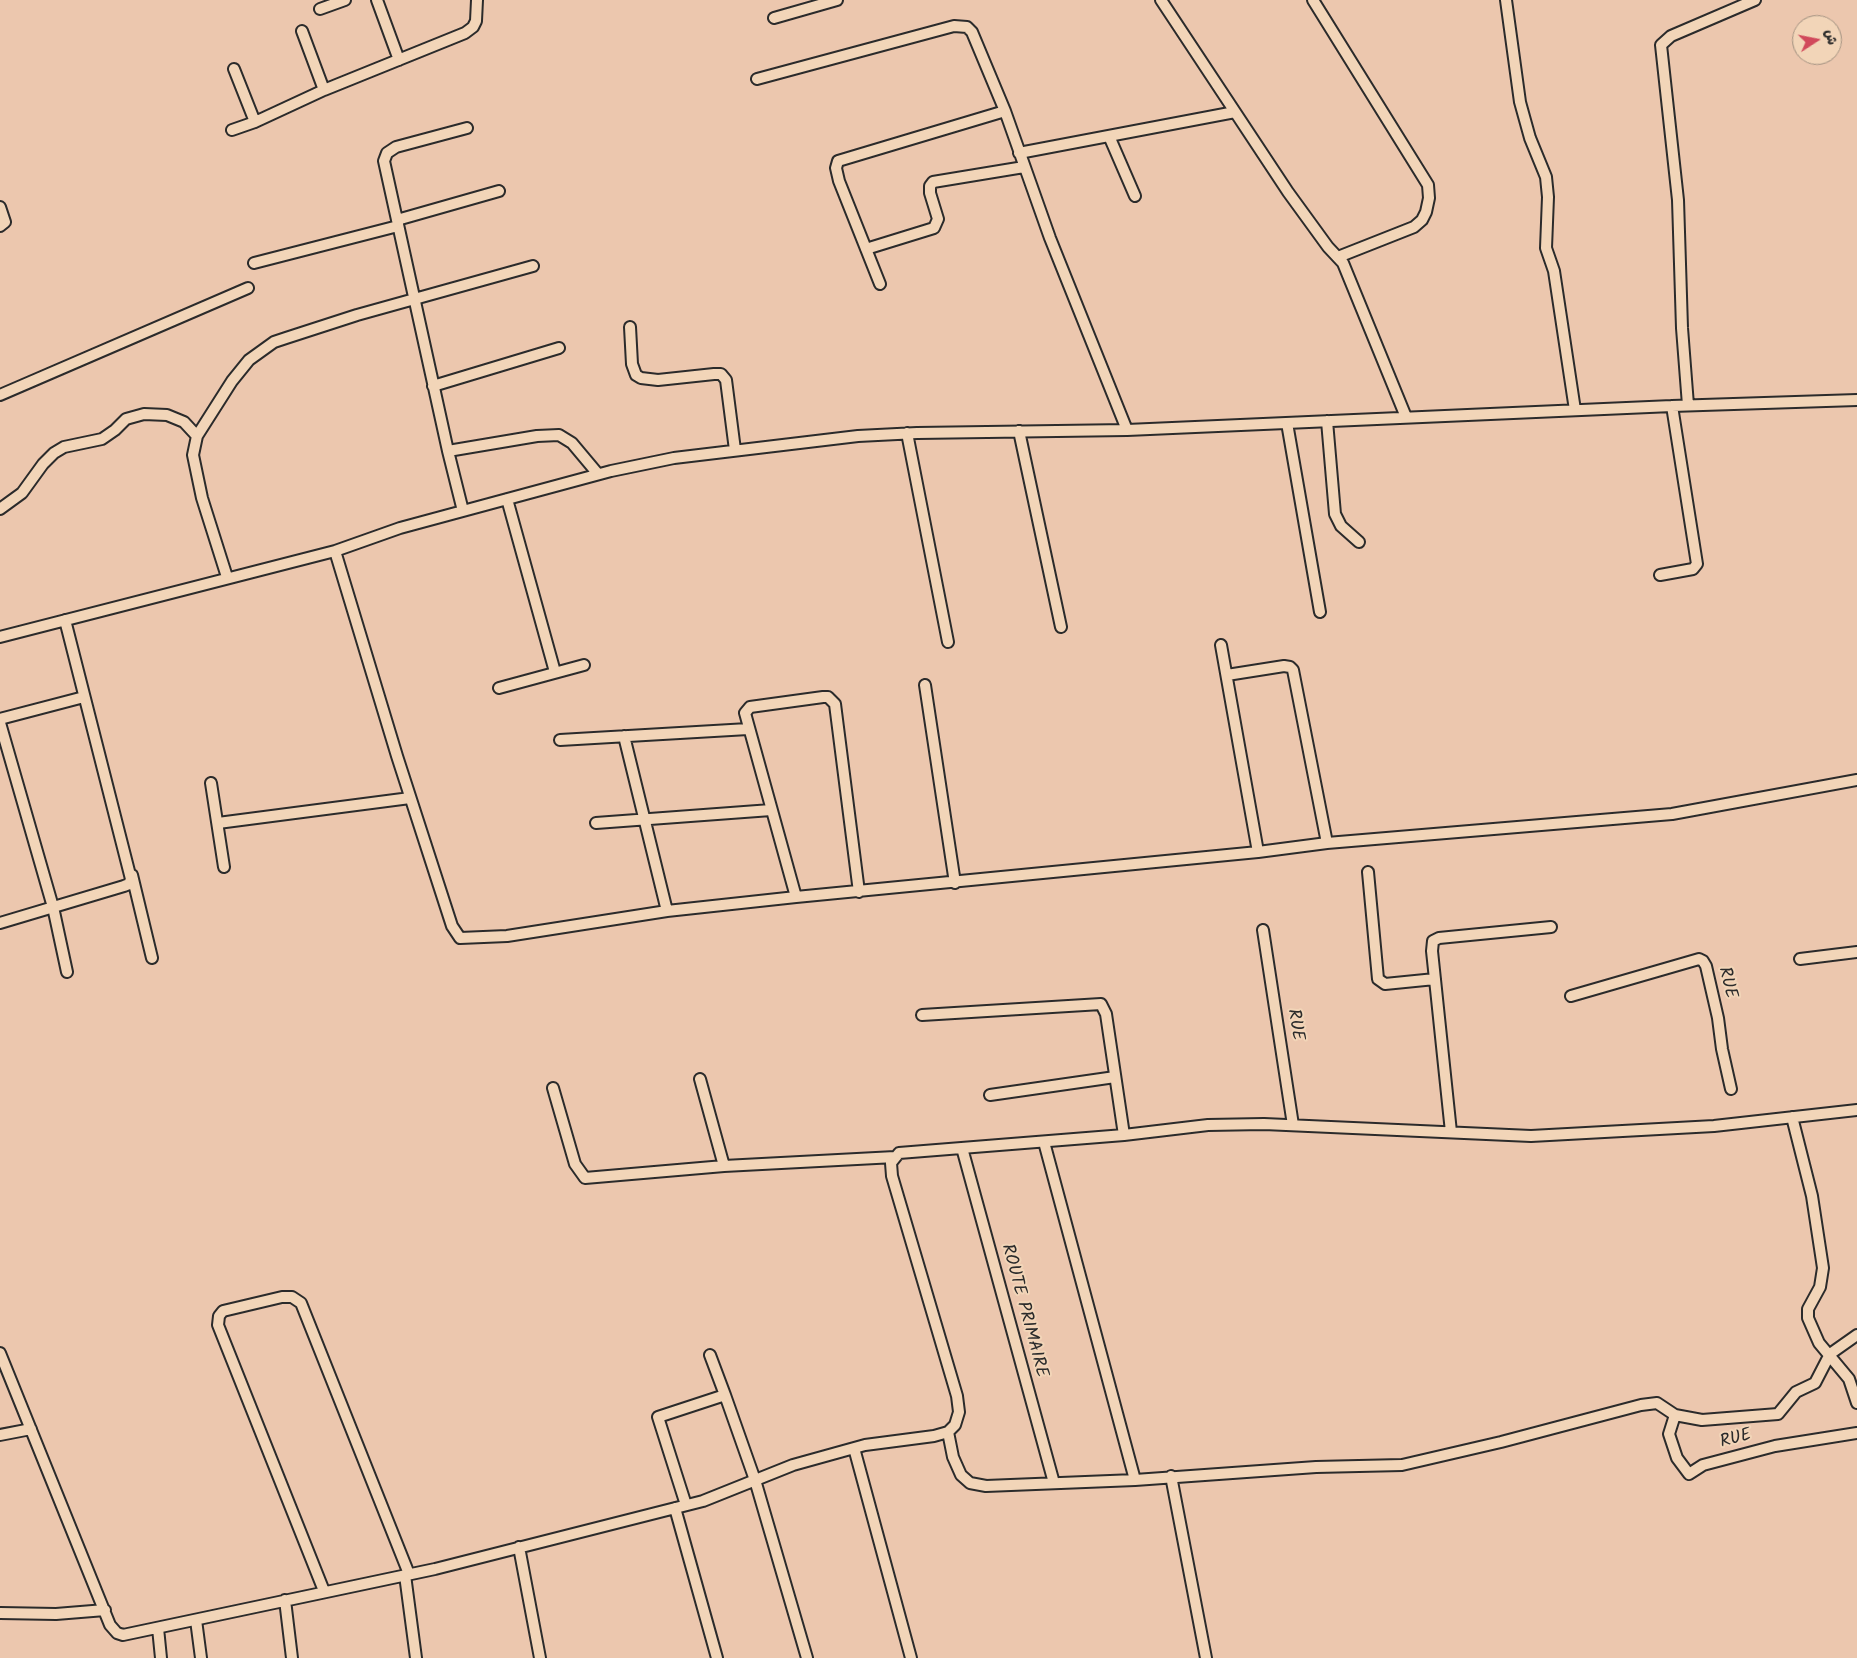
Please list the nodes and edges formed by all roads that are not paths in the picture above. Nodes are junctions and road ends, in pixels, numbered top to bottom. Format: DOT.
graph roads {
  1 [pos="345,0"];
  2 [pos="377,0"];
  3 [pos="477,0"];
  4 [pos="837,0"];
  5 [pos="1161,0"];
  6 [pos="1313,0"];
  7 [pos="1506,0"];
  8 [pos="1755,0"];
  9 [pos="320,9"];
  10 [pos="774,18"];
  11 [pos="302,31"];
  12 [pos="399,60"];
  13 [pos="234,69"];
  14 [pos="757,79"];
  15 [pos="324,90"];
  16 [pos="1005,111"];
  17 [pos="1235,112"];
  18 [pos="255,122"];
  19 [pos="467,128"];
  20 [pos="232,130"];
  21 [pos="1110,136"];
  22 [pos="1019,153"];
  23 [pos="1024,167"];
  24 [pos="499,191"];
  25 [pos="1135,196"];
  26 [pos="0,207"];
  27 [pos="398,223"];
  28 [pos="0,226"];
  29 [pos="866,249"];
  30 [pos="1338,257"];
  31 [pos="254,262"];
  32 [pos="533,266"];
  33 [pos="880,284"];
  34 [pos="248,288"];
  35 [pos="414,299"];
  36 [pos="630,327"];
  37 [pos="559,348"];
  38 [pos="434,386"];
  39 [pos="0,395"];
  40 [pos="1857,400"];
  41 [pos="1688,405"];
  42 [pos="1672,406"];
  43 [pos="1575,410"];
  44 [pos="1406,418"];
  45 [pos="1327,421"];
  46 [pos="1287,423"];
  47 [pos="1127,430"];
  48 [pos="1019,431"];
  49 [pos="907,433"];
  50 [pos="197,436"];
  51 [pos="735,450"];
  52 [pos="448,451"];
  53 [pos="598,474"];
  54 [pos="507,499"];
  55 [pos="0,509"];
  56 [pos="463,511"];
  57 [pos="1360,542"];
  58 [pos="335,551"];
  59 [pos="1660,576"];
  60 [pos="227,577"];
  61 [pos="1320,612"];
  62 [pos="66,620"];
  63 [pos="1061,627"];
  64 [pos="0,637"];
  65 [pos="948,642"];
  66 [pos="1221,645"];
  67 [pos="584,665"];
  68 [pos="555,672"];
  69 [pos="1226,675"];
  70 [pos="925,686"];
  71 [pos="499,688"];
  72 [pos="84,696"];
  73 [pos="0,721"];
  74 [pos="748,729"];
  75 [pos="624,736"];
  76 [pos="560,740"];
  77 [pos="1857,780"];
  78 [pos="211,783"];
  79 [pos="410,798"];
  80 [pos="771,810"];
  81 [pos="644,819"];
  82 [pos="218,823"];
  83 [pos="596,823"];
  84 [pos="1327,843"];
  85 [pos="1258,852"];
  86 [pos="224,867"];
  87 [pos="130,869"];
  88 [pos="1368,872"];
  89 [pos="955,883"];
  90 [pos="859,892"];
  91 [pos="796,897"];
  92 [pos="52,907"];
  93 [pos="667,911"];
  94 [pos="0,923"];
  95 [pos="1551,927"];
  96 [pos="1262,930"];
  97 [pos="1857,952"];
  98 [pos="152,958"];
  99 [pos="1800,959"];
  100 [pos="67,972"];
  101 [pos="1435,980"];
  102 [pos="1571,996"];
  103 [pos="922,1015"];
  104 [pos="1116,1077"];
  105 [pos="700,1079"];
  106 [pos="553,1088"];
  107 [pos="1731,1089"];
  108 [pos="990,1095"];
  109 [pos="1857,1110"];
  110 [pos="1792,1118"];
  111 [pos="1293,1125"];
  112 [pos="1451,1132"];
  113 [pos="1124,1135"];
  114 [pos="1044,1142"];
  115 [pos="962,1148"];
  116 [pos="895,1157"];
  117 [pos="724,1166"];
  118 [pos="1857,1336"];
  119 [pos="0,1353"];
  120 [pos="1830,1354"];
  121 [pos="710,1355"];
  122 [pos="5,1378"];
  123 [pos="724,1395"];
  124 [pos="1857,1403"];
  125 [pos="1675,1415"];
  126 [pos="31,1429"];
  127 [pos="948,1432"];
  128 [pos="1857,1433"];
  129 [pos="0,1435"];
  130 [pos="854,1448"];
  131 [pos="1171,1476"];
  132 [pos="754,1480"];
  133 [pos="1135,1480"];
  134 [pos="1054,1483"];
  135 [pos="686,1505"];
  136 [pos="676,1508"];
  137 [pos="519,1547"];
  138 [pos="407,1575"];
  139 [pos="324,1592"];
  140 [pos="285,1600"];
  141 [pos="105,1610"];
  142 [pos="0,1613"];
  143 [pos="196,1620"];
  144 [pos="158,1628"];
  145 [pos="161,1658"];
  146 [pos="201,1658"];
  147 [pos="292,1658"];
  148 [pos="416,1658"];
  149 [pos="540,1658"];
  150 [pos="717,1658"];
  151 [pos="807,1658"];
  152 [pos="910,1658"];
  153 [pos="1206,1658"];
  1 -- 9 [label="street"];
  2 -- 12 [label="street"];
  3 -- 12 [label="street"];
  4 -- 10 [label="street"];
  5 -- 17 [label="street"];
  6 -- 30 [label="street"];
  7 -- 43 [label="street"];
  8 -- 41 [label="street"];
  11 -- 15 [label="street"];
  12 -- 15 [label="street"];
  13 -- 18 [label="street"];
  14 -- 16 [label="street"];
  15 -- 18 [label="street"];
  16 -- 22 [label="street"];
  16 -- 29 [label="street"];
  17 -- 21 [label="street"];
  17 -- 30 [label="street"];
  18 -- 20 [label="street"];
  19 -- 27 [label="street"];
  21 -- 22 [label="street"];
  21 -- 25 [label="street"];
  22 -- 23 [label="street"];
  23 -- 29 [label="street"];
  23 -- 47 [label="street"];
  24 -- 27 [label="street"];
  26 -- 28 [label="street"];
  27 -- 31 [label="street"];
  27 -- 35 [label="street"];
  29 -- 33 [label="street"];
  30 -- 44 [label="street"];
  32 -- 35 [label="street"];
  34 -- 39 [label="street"];
  35 -- 38 [label="street"];
  35 -- 50 [label="street"];
  36 -- 51 [label="street"];
  37 -- 38 [label="street"];
  38 -- 52 [label="street"];
  40 -- 41 [label="street"];
  41 -- 42 [label="street"];
  42 -- 43 [label="street"];
  42 -- 59 [label="street"];
  43 -- 44 [label="street"];
  44 -- 45 [label="street"];
  45 -- 46 [label="street"];
  45 -- 57 [label="street"];
  46 -- 47 [label="street"];
  46 -- 61 [label="street"];
  47 -- 48 [label="street"];
  48 -- 49 [label="street"];
  48 -- 63 [label="street"];
  49 -- 51 [label="street"];
  49 -- 65 [label="street"];
  50 -- 55 [label="street"];
  50 -- 60 [label="street"];
  51 -- 53 [label="street"];
  52 -- 53 [label="street"];
  52 -- 56 [label="street"];
  53 -- 54 [label="street"];
  54 -- 56 [label="street"];
  54 -- 68 [label="street"];
  56 -- 58 [label="street"];
  58 -- 60 [label="street"];
  58 -- 79 [label="street"];
  60 -- 62 [label="street"];
  62 -- 64 [label="street"];
  62 -- 72 [label="street"];
  66 -- 69 [label="street"];
  67 -- 68 [label="street"];
  68 -- 71 [label="street"];
  69 -- 84 [label="street"];
  69 -- 85 [label="street"];
  70 -- 89 [label="street"];
  72 -- 73 [label="street"];
  72 -- 87 [label="street"];
  73 -- 92 [label="street"];
  74 -- 75 [label="street"];
  74 -- 80 [label="street"];
  74 -- 90 [label="street"];
  75 -- 76 [label="street"];
  75 -- 81 [label="street"];
  77 -- 84 [label="street"];
  78 -- 82 [label="street"];
  79 -- 82 [label="street"];
  79 -- 93 [label="street"];
  80 -- 81 [label="street"];
  80 -- 91 [label="street"];
  81 -- 83 [label="street"];
  81 -- 93 [label="street"];
  82 -- 86 [label="street"];
  84 -- 85 [label="street"];
  85 -- 89 [label="street"];
  87 -- 92 [label="street"];
  87 -- 98 [label="street"];
  88 -- 101 [label="street"];
  89 -- 90 [label="street"];
  90 -- 91 [label="street"];
  91 -- 93 [label="street"];
  92 -- 94 [label="street"];
  92 -- 100 [label="street"];
  95 -- 101 [label="street"];
  96 -- 111 [label="street, RUE"];
  97 -- 99 [label="street"];
  101 -- 112 [label="street"];
  102 -- 107 [label="street, RUE"];
  103 -- 104 [label="street"];
  104 -- 108 [label="street"];
  104 -- 113 [label="street"];
  105 -- 117 [label="street"];
  106 -- 117 [label="street"];
  109 -- 110 [label="street"];
  110 -- 112 [label="street"];
  110 -- 120 [label="street"];
  111 -- 112 [label="street"];
  111 -- 113 [label="street"];
  113 -- 114 [label="street"];
  114 -- 115 [label="street"];
  114 -- 133 [label="street"];
  115 -- 116 [label="street"];
  115 -- 134 [label="street, ROUTE PRIMAIRE"];
  116 -- 117 [label="street"];
  116 -- 127 [label="street"];
  118 -- 120 [label="street"];
  119 -- 122 [label="street"];
  120 -- 124 [label="street"];
  120 -- 125 [label="street"];
  121 -- 123 [label="street"];
  122 -- 126 [label="street"];
  123 -- 132 [label="street"];
  123 -- 135 [label="street"];
  125 -- 128 [label="street, RUE"];
  125 -- 131 [label="street"];
  126 -- 129 [label="street"];
  126 -- 141 [label="street"];
  127 -- 130 [label="street"];
  127 -- 134 [label="street"];
  130 -- 132 [label="street"];
  130 -- 152 [label="street"];
  131 -- 133 [label="street"];
  131 -- 153 [label="street"];
  132 -- 135 [label="street"];
  132 -- 151 [label="street"];
  133 -- 134 [label="street"];
  135 -- 136 [label="street"];
  136 -- 137 [label="street"];
  136 -- 150 [label="street"];
  137 -- 138 [label="street"];
  137 -- 149 [label="street"];
  138 -- 139 [label="street"];
  138 -- 139 [label="street"];
  138 -- 148 [label="street"];
  139 -- 140 [label="street"];
  140 -- 143 [label="street"];
  140 -- 147 [label="street"];
  141 -- 142 [label="street"];
  141 -- 144 [label="street"];
  143 -- 144 [label="street"];
  143 -- 146 [label="street"];
  144 -- 145 [label="street"];
}
